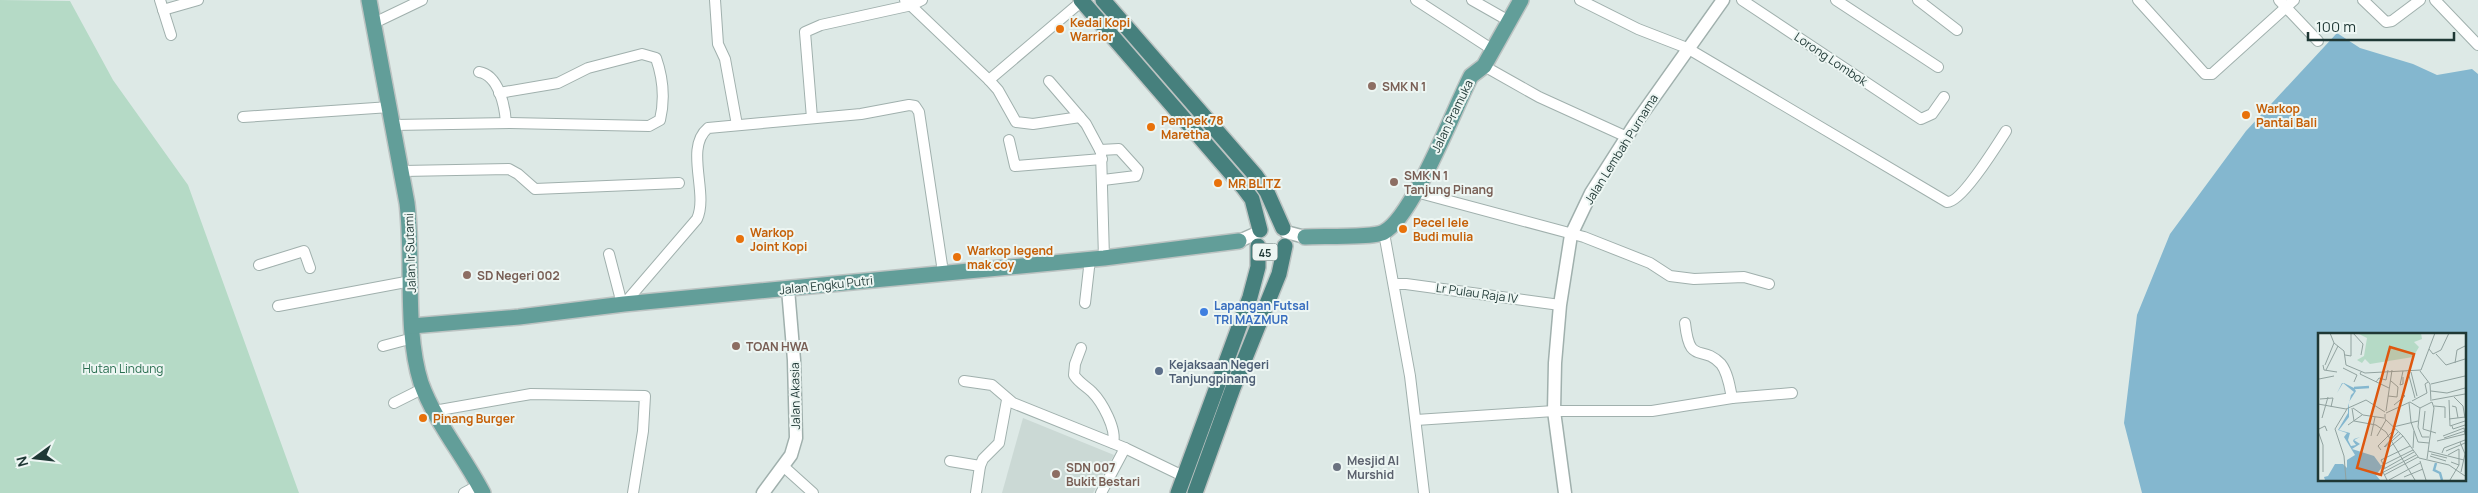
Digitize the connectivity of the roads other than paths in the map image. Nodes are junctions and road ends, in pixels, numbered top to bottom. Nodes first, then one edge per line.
1 (198, 0) edge
2 (370, 0) edge
3 (422, 0) edge
4 (715, 0) edge
5 (922, 0) edge
6 (1081, 0) edge
7 (1103, 0) edge
8 (1416, 0) edge
9 (1472, 0) edge
10 (1521, 0) edge
11 (1580, 0) edge
12 (1723, 0) edge
13 (1742, 0) edge
14 (1836, 0) edge
15 (1918, 0) edge
16 (2138, 0) edge
17 (2362, 0) edge
18 (2420, 0) edge
19 (2435, 0) edge
20 (909, 3) edge
21 (2287, 3) edge
22 (161, 5) edge
23 (1509, 21) junction
24 (374, 23) junction
25 (1957, 30) dead end
26 (171, 35) dead end
27 (2318, 41) dead end
28 (2478, 45) edge
29 (1687, 48) junction
30 (1493, 50) junction
31 (1484, 66) junction
32 (1938, 66) dead end
33 (479, 72) dead end
34 (989, 80) junction
35 (1049, 81) dead end
36 (499, 93) junction
37 (1944, 97) dead end
38 (390, 107) junction
39 (243, 117) dead end
40 (1080, 117) junction
41 (812, 118) junction
42 (506, 123) junction
43 (394, 125) junction
44 (737, 125) junction
45 (2006, 131) dead end
46 (1627, 137) junction
47 (1009, 140) dead end
48 (1101, 154) junction
49 (403, 171) junction
50 (1103, 180) junction
51 (679, 182) dead end
52 (1416, 192) junction
53 (1384, 232) junction
54 (1571, 236) junction
55 (1305, 237) joint
56 (1258, 238) junction
57 (1285, 238) junction
58 (1239, 241) joint
59 (609, 254) dead end
60 (1097, 259) junction
61 (259, 265) dead end
62 (310, 268) dead end
63 (943, 272) junction
64 (411, 281) junction
65 (1394, 284) junction
66 (1770, 284) dead end
67 (788, 289) junction
68 (1085, 303) dead end
69 (623, 304) junction
70 (1560, 305) junction
71 (278, 306) dead end
72 (1685, 322) dead end
73 (413, 332) junction
74 (382, 346) dead end
75 (1081, 348) dead end
76 (964, 382) dead end
77 (424, 388) junction
78 (1792, 393) dead end
79 (1732, 398) junction
80 (1007, 400) junction
81 (394, 403) dead end
82 (434, 410) junction
83 (1554, 411) junction
84 (1416, 420) junction
85 (1113, 443) junction
86 (1125, 448) junction
87 (950, 461) dead end
88 (783, 466) junction
89 (980, 466) junction
90 (1183, 476) junction
91 (481, 489) edge
92 (464, 493) edge
93 (633, 493) edge
94 (763, 493) edge
95 (813, 493) edge
96 (976, 493) edge
97 (1101, 493) edge
98 (1178, 493) edge
99 (1195, 493) edge
100 (1424, 493) edge
101 (1565, 493) edge

1 - 22 street
2 - 24 main road, Jalan Ir Sutami
3 - 24 street
4 - 44 street
5 - 20 street
6 - 34 street
6 - 56 highway, 45
7 - 57 highway, 45
8 - 30 street
9 - 23 street
10 - 23 main road, Jalan Pramuka
11 - 29 street
12 - 29 street, Jalan Lembah Purnama
13 - 37 street, Lorong Lombok
14 - 32 street
15 - 25 street
16 - 21 street
17 - 18 street
19 - 28 street
20 - 34 street
20 - 41 street
21 - 27 street
22 - 26 street
23 - 30 main road, Jalan Pramuka
24 - 38 main road, Jalan Ir Sutami
29 - 45 street
29 - 46 street, Jalan Lembah Purnama
30 - 31 main road, Jalan Pramuka
31 - 46 street
31 - 52 main road, Jalan Pramuka
33 - 36 street
34 - 40 street
35 - 40 street
36 - 42 street
36 - 42 street
38 - 39 street
38 - 43 main road, Jalan Ir Sutami
40 - 48 street
41 - 44 street
41 - 63 street
42 - 43 street
43 - 49 main road, Jalan Ir Sutami
44 - 69 street
46 - 54 street, Jalan Lembah Purnama
47 - 48 street
48 - 50 street
48 - 50 street
49 - 51 street
49 - 64 main road, Jalan Ir Sutami
50 - 60 street
52 - 53 main road, Jalan Pramuka
52 - 54 street
53 - 55 main road
53 - 65 street
54 - 66 street
54 - 70 street, Jalan Lembah Purnama
55 - 57 street
56 - 57 highway, 45
56 - 57 highway, 45
56 - 58 street
56 - 90 highway, 45
57 - 99 highway, 45
58 - 60 main road, Jalan Engku Putri
59 - 69 street
60 - 63 main road, Jalan Engku Putri
60 - 68 street
61 - 62 street
63 - 67 main road, Jalan Engku Putri
64 - 71 street
64 - 73 main road, Jalan Ir Sutami
65 - 70 street, Lr Pulau Raja IV
65 - 84 street
67 - 69 main road, Jalan Engku Putri
67 - 88 street, Jalan Akasia
69 - 73 main road, Jalan Engku Putri
70 - 83 street, Jalan Lembah Purnama
72 - 79 street
73 - 74 street
73 - 77 main road, Jalan Ir Sutami
75 - 85 street
76 - 80 street
77 - 81 street
77 - 82 main road, Jalan Ir Sutami
78 - 79 street
79 - 83 street
80 - 85 street
80 - 89 street
82 - 91 main road, Jalan Ir Sutami
82 - 93 street
83 - 84 street
83 - 101 street, Jalan Lembah Purnama
84 - 100 street
85 - 86 street
86 - 90 street
86 - 97 street
87 - 89 street
88 - 94 street, Jalan Akasia
88 - 95 street
89 - 96 street
90 - 98 highway, 45
91 - 92 street

